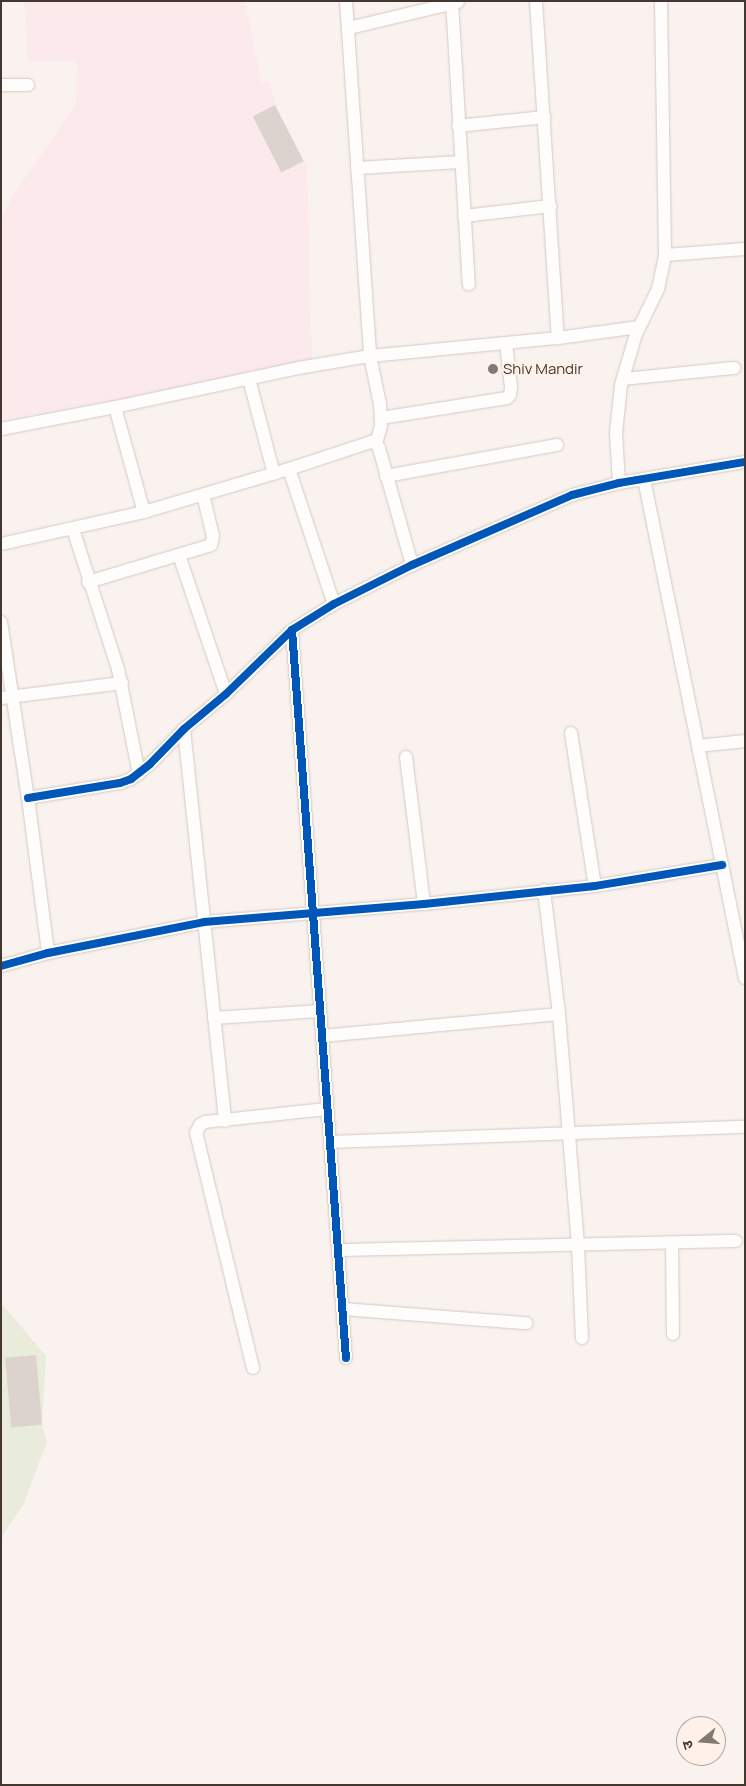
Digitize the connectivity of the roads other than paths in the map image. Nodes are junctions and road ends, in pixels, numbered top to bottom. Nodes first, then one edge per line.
1 (346, 1) edge
2 (536, 1) edge
3 (661, 1) edge
4 (455, 2) edge
5 (349, 28) junction
6 (1, 85) edge
7 (28, 85) dead end
8 (545, 117) junction
9 (458, 126) junction
10 (461, 162) junction
11 (357, 168) junction
12 (550, 206) junction
13 (464, 216) junction
14 (745, 249) edge
15 (665, 255) junction
16 (469, 284) dead end
17 (639, 327) junction
18 (558, 338) junction
19 (506, 343) junction
20 (370, 356) junction
21 (734, 368) dead end
22 (249, 379) junction
23 (623, 379) junction
24 (115, 407) junction
25 (381, 418) junction
26 (1, 429) edge
27 (376, 443) junction
28 (557, 445) dead end
29 (745, 462) edge
30 (289, 469) junction
31 (274, 474) junction
32 (386, 476) junction
33 (644, 479) junction
34 (619, 483) junction
35 (203, 494) junction
36 (144, 512) junction
37 (72, 530) junction
38 (1, 544) edge
39 (179, 555) junction
40 (412, 565) junction
41 (88, 582) junction
42 (334, 604) junction
43 (1, 622) edge
44 (292, 630) junction
45 (122, 683) junction
46 (226, 694) junction
47 (7, 698) edge
48 (184, 729) junction
49 (571, 733) dead end
50 (745, 741) edge
51 (698, 746) junction
52 (406, 757) dead end
53 (139, 774) junction
54 (28, 798) junction
55 (722, 865) junction
56 (594, 886) junction
57 (544, 890) junction
58 (424, 904) junction
59 (313, 914) junction
60 (204, 922) junction
61 (48, 952) junction
62 (1, 966) edge
63 (745, 977) edge
64 (320, 1011) junction
65 (559, 1014) junction
66 (214, 1018) junction
67 (322, 1036) junction
68 (328, 1109) junction
69 (225, 1120) junction
70 (745, 1127) edge
71 (569, 1133) junction
72 (330, 1142) junction
73 (736, 1241) dead end
74 (672, 1243) junction
75 (578, 1246) junction
76 (338, 1250) junction
77 (342, 1309) junction
78 (526, 1323) dead end
79 (672, 1334) dead end
80 (582, 1338) dead end
81 (346, 1358) dead end
82 (253, 1368) dead end

1 - 5 street
2 - 8 street
3 - 15 street
4 - 5 street
4 - 9 street
5 - 11 street
6 - 7 street
8 - 9 street
8 - 12 street
9 - 10 street
10 - 11 street
10 - 13 street
11 - 20 street
12 - 13 street
12 - 18 street
13 - 16 street
14 - 15 street
15 - 17 street
17 - 18 street
17 - 23 street
18 - 19 street
19 - 20 street
19 - 25 street
20 - 22 street
20 - 25 street
21 - 23 street
22 - 24 street
22 - 31 street
23 - 34 street
24 - 26 street
24 - 36 street
25 - 27 street
27 - 30 street
27 - 32 street
28 - 32 street
29 - 33 street
30 - 31 street
30 - 42 street
31 - 35 street
32 - 40 street
33 - 34 street
33 - 51 street
34 - 40 street
35 - 36 street
35 - 39 street
36 - 37 street
37 - 38 street
37 - 41 street
39 - 41 street
39 - 46 street
40 - 42 street
41 - 45 street
42 - 44 street
43 - 47 street
44 - 46 street
44 - 59 street
45 - 47 street
45 - 53 street
46 - 48 street
47 - 54 street
48 - 53 street
48 - 60 street
49 - 56 street
50 - 51 street
51 - 55 street
52 - 58 street
53 - 54 street
54 - 61 street
55 - 56 street
55 - 63 street
56 - 57 street
57 - 58 street
57 - 65 street
58 - 59 street
59 - 60 street
59 - 64 street
60 - 61 street
60 - 66 street
61 - 62 street
64 - 66 street
64 - 67 street
65 - 67 street
65 - 71 street
66 - 69 street
67 - 68 street
68 - 69 street
68 - 72 street
69 - 82 street
70 - 71 street
71 - 72 street
71 - 75 street
72 - 76 street
73 - 74 street
74 - 75 street
74 - 79 street
75 - 76 street
75 - 80 street
76 - 77 street
77 - 78 street
77 - 81 street

